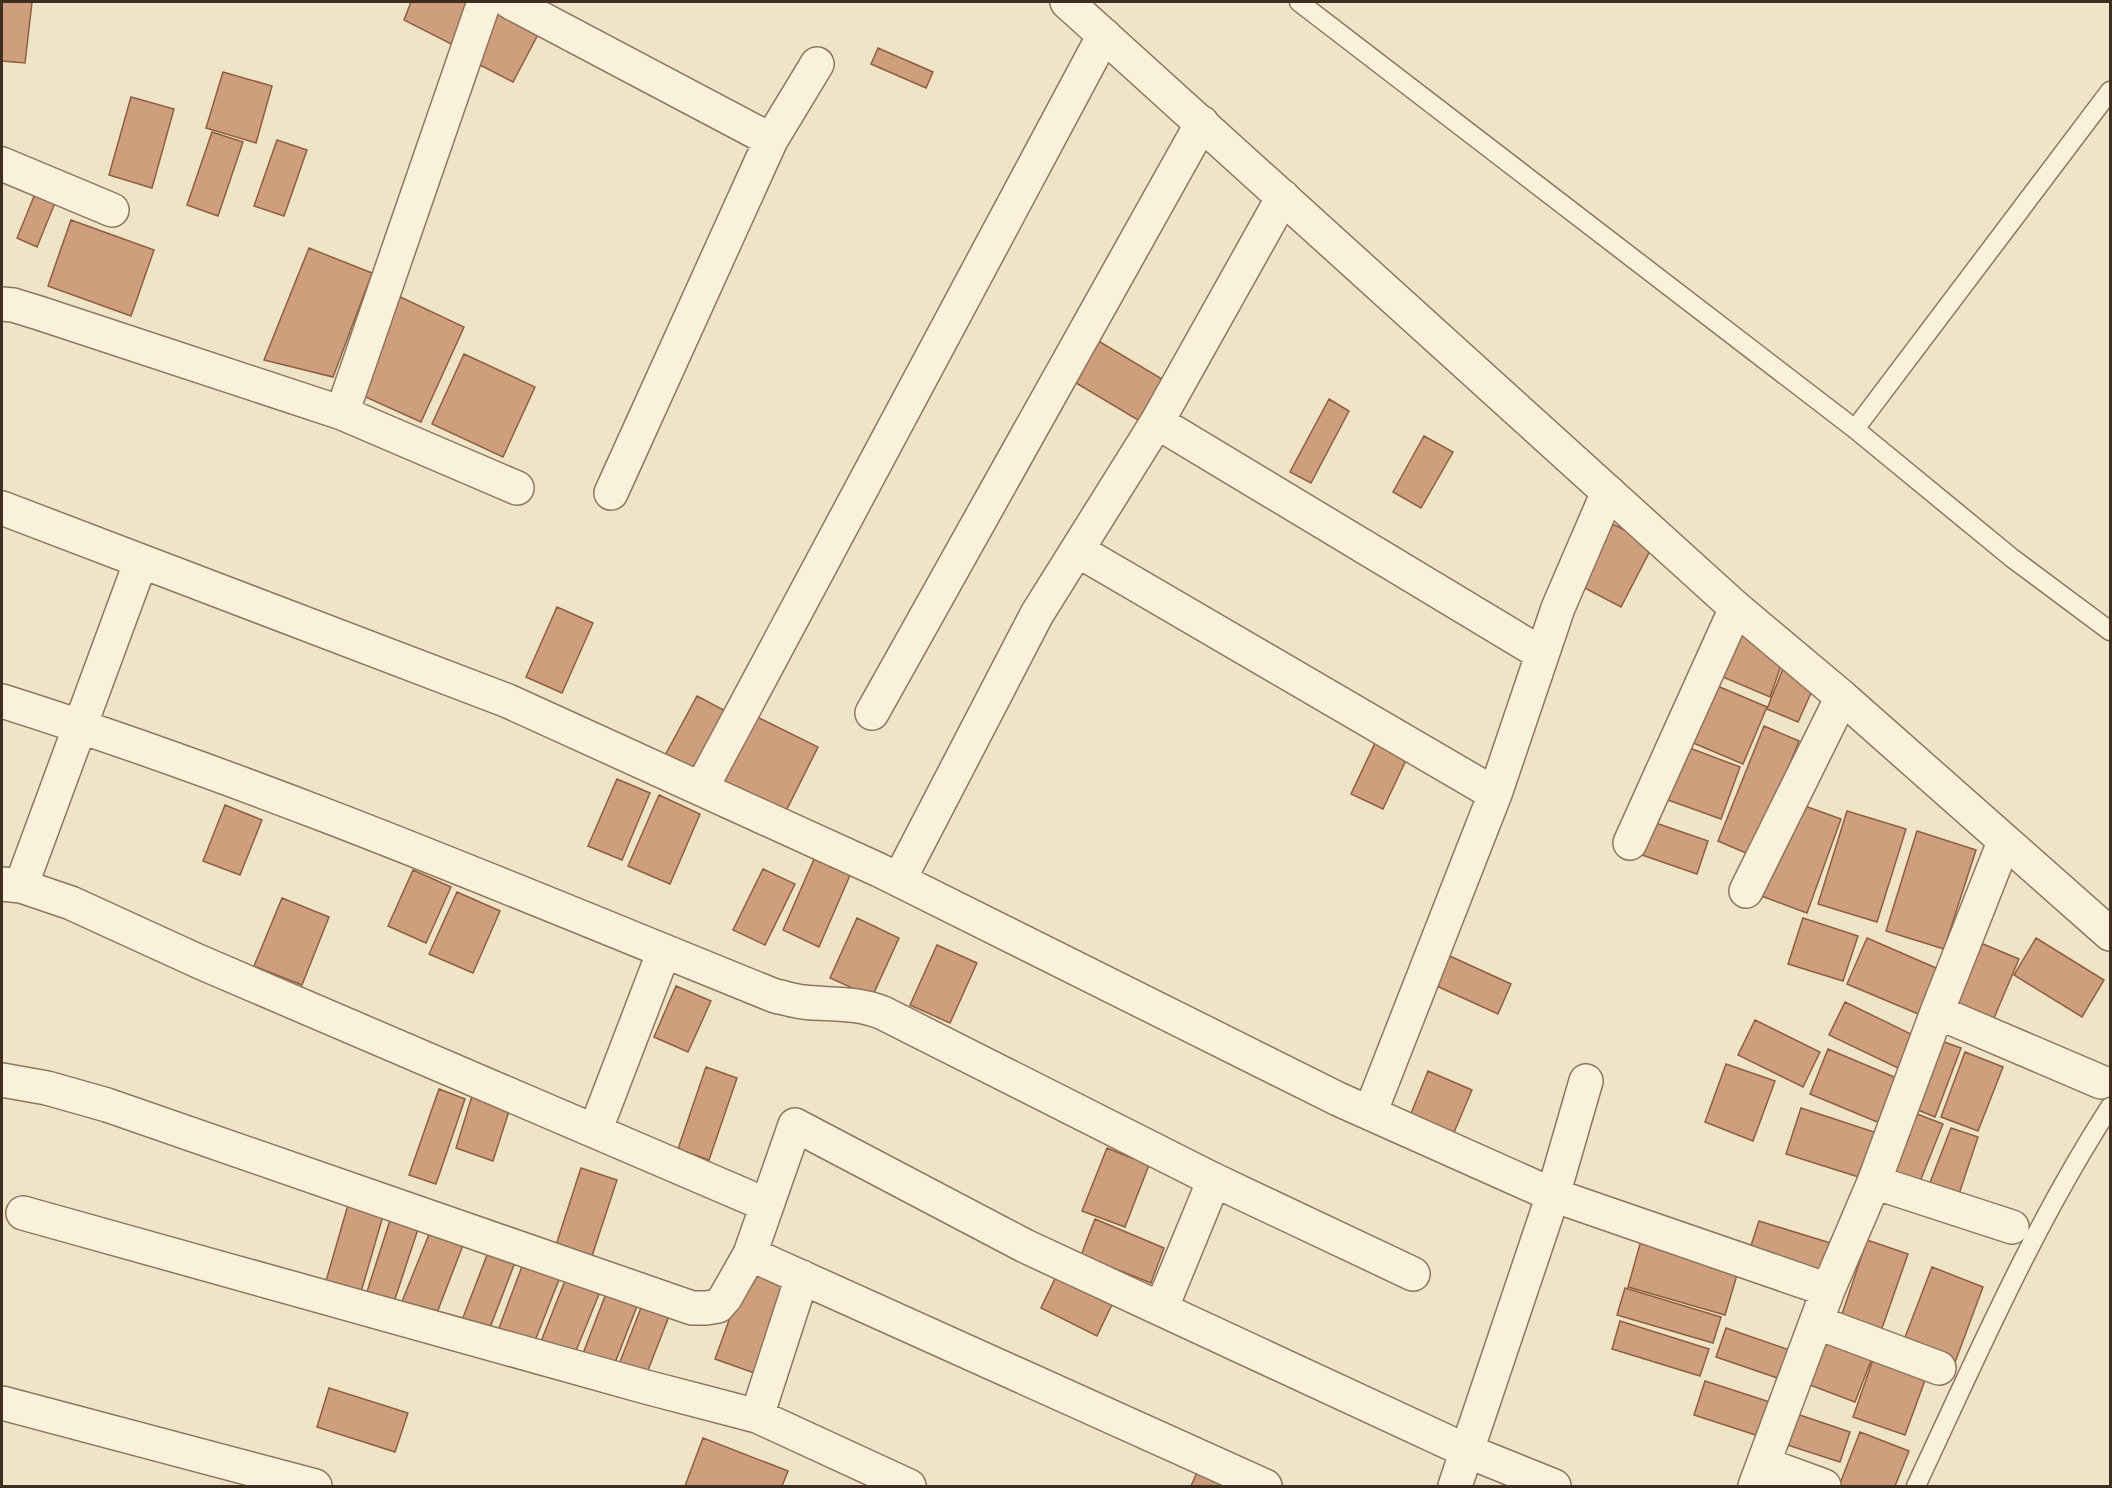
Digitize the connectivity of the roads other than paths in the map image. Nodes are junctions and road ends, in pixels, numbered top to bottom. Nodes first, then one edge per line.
1 (484, 2) edge
2 (510, 2) edge
3 (1067, 2) edge
4 (1309, 5) edge
5 (1104, 36) junction
6 (817, 64) dead end
7 (2110, 91) edge
8 (1202, 123) junction
9 (771, 140) junction
10 (2, 164) edge
11 (1283, 196) junction
12 (112, 210) dead end
13 (2, 304) edge
14 (342, 413) junction
15 (1157, 422) junction
16 (1856, 429) junction
17 (517, 488) dead end
18 (1608, 492) junction
19 (611, 493) dead end
20 (2, 508) edge
21 (1077, 550) junction
22 (141, 561) junction
23 (1736, 608) junction
24 (2110, 631) edge
25 (1542, 654) junction
26 (1842, 697) junction
27 (2, 701) edge
28 (872, 713) dead end
29 (80, 726) junction
30 (701, 789) junction
31 (1495, 794) junction
32 (2004, 842) junction
33 (1630, 843) dead end
34 (899, 880) junction
35 (11, 885) edge
36 (1746, 891) dead end
37 (2110, 934) edge
38 (664, 951) junction
39 (1937, 1012) junction
40 (2, 1080) edge
41 (1586, 1081) dead end
42 (2106, 1094) edge
43 (1370, 1113) junction
44 (595, 1131) junction
45 (1214, 1180) junction
46 (1874, 1182) junction
47 (1553, 1195) junction
48 (767, 1205) junction
49 (23, 1213) dead end
50 (2012, 1227) dead end
51 (750, 1254) junction
52 (1413, 1274) dead end
53 (802, 1277) junction
54 (1828, 1290) junction
55 (1161, 1309) junction
56 (1816, 1322) junction
57 (1939, 1368) dead end
58 (2, 1403) edge
59 (757, 1416) junction
60 (1467, 1451) junction
61 (1760, 1475) edge
62 (315, 1486) edge
63 (909, 1486) edge
64 (1265, 1486) edge
65 (1455, 1486) edge
66 (1554, 1486) edge
67 (1824, 1486) edge
68 (1916, 1486) edge

1 - 14 street
2 - 9 street
3 - 5 street
4 - 16 lane
5 - 8 street
5 - 30 street
6 - 9 street
7 - 16 lane
8 - 11 street
8 - 28 street
9 - 19 street
10 - 12 street
11 - 15 street
11 - 18 street
13 - 14 street
14 - 17 street
15 - 21 street
15 - 25 street
16 - 24 lane
18 - 23 street
18 - 25 street
20 - 22 street
21 - 31 street
21 - 34 street
22 - 29 street
22 - 30 street
23 - 26 street
23 - 33 street
25 - 31 street
26 - 32 street
26 - 36 street
27 - 29 street
29 - 35 street
29 - 38 street
30 - 34 street
31 - 43 street
32 - 37 street
32 - 39 street
34 - 43 street
35 - 44 street
38 - 44 street
38 - 45 street
39 - 42 street
39 - 46 street
40 - 51 street
41 - 47 street
42 - 68 lane
43 - 47 street
44 - 48 street
45 - 52 street
45 - 55 street
46 - 50 street
46 - 54 street
47 - 54 street
47 - 60 street
48 - 51 street
48 - 55 street
49 - 59 street
51 - 53 street
53 - 59 street
53 - 64 street
54 - 56 street
55 - 60 street
56 - 57 street
56 - 61 street
58 - 62 street
59 - 63 street
60 - 65 street
60 - 66 street
61 - 67 street

